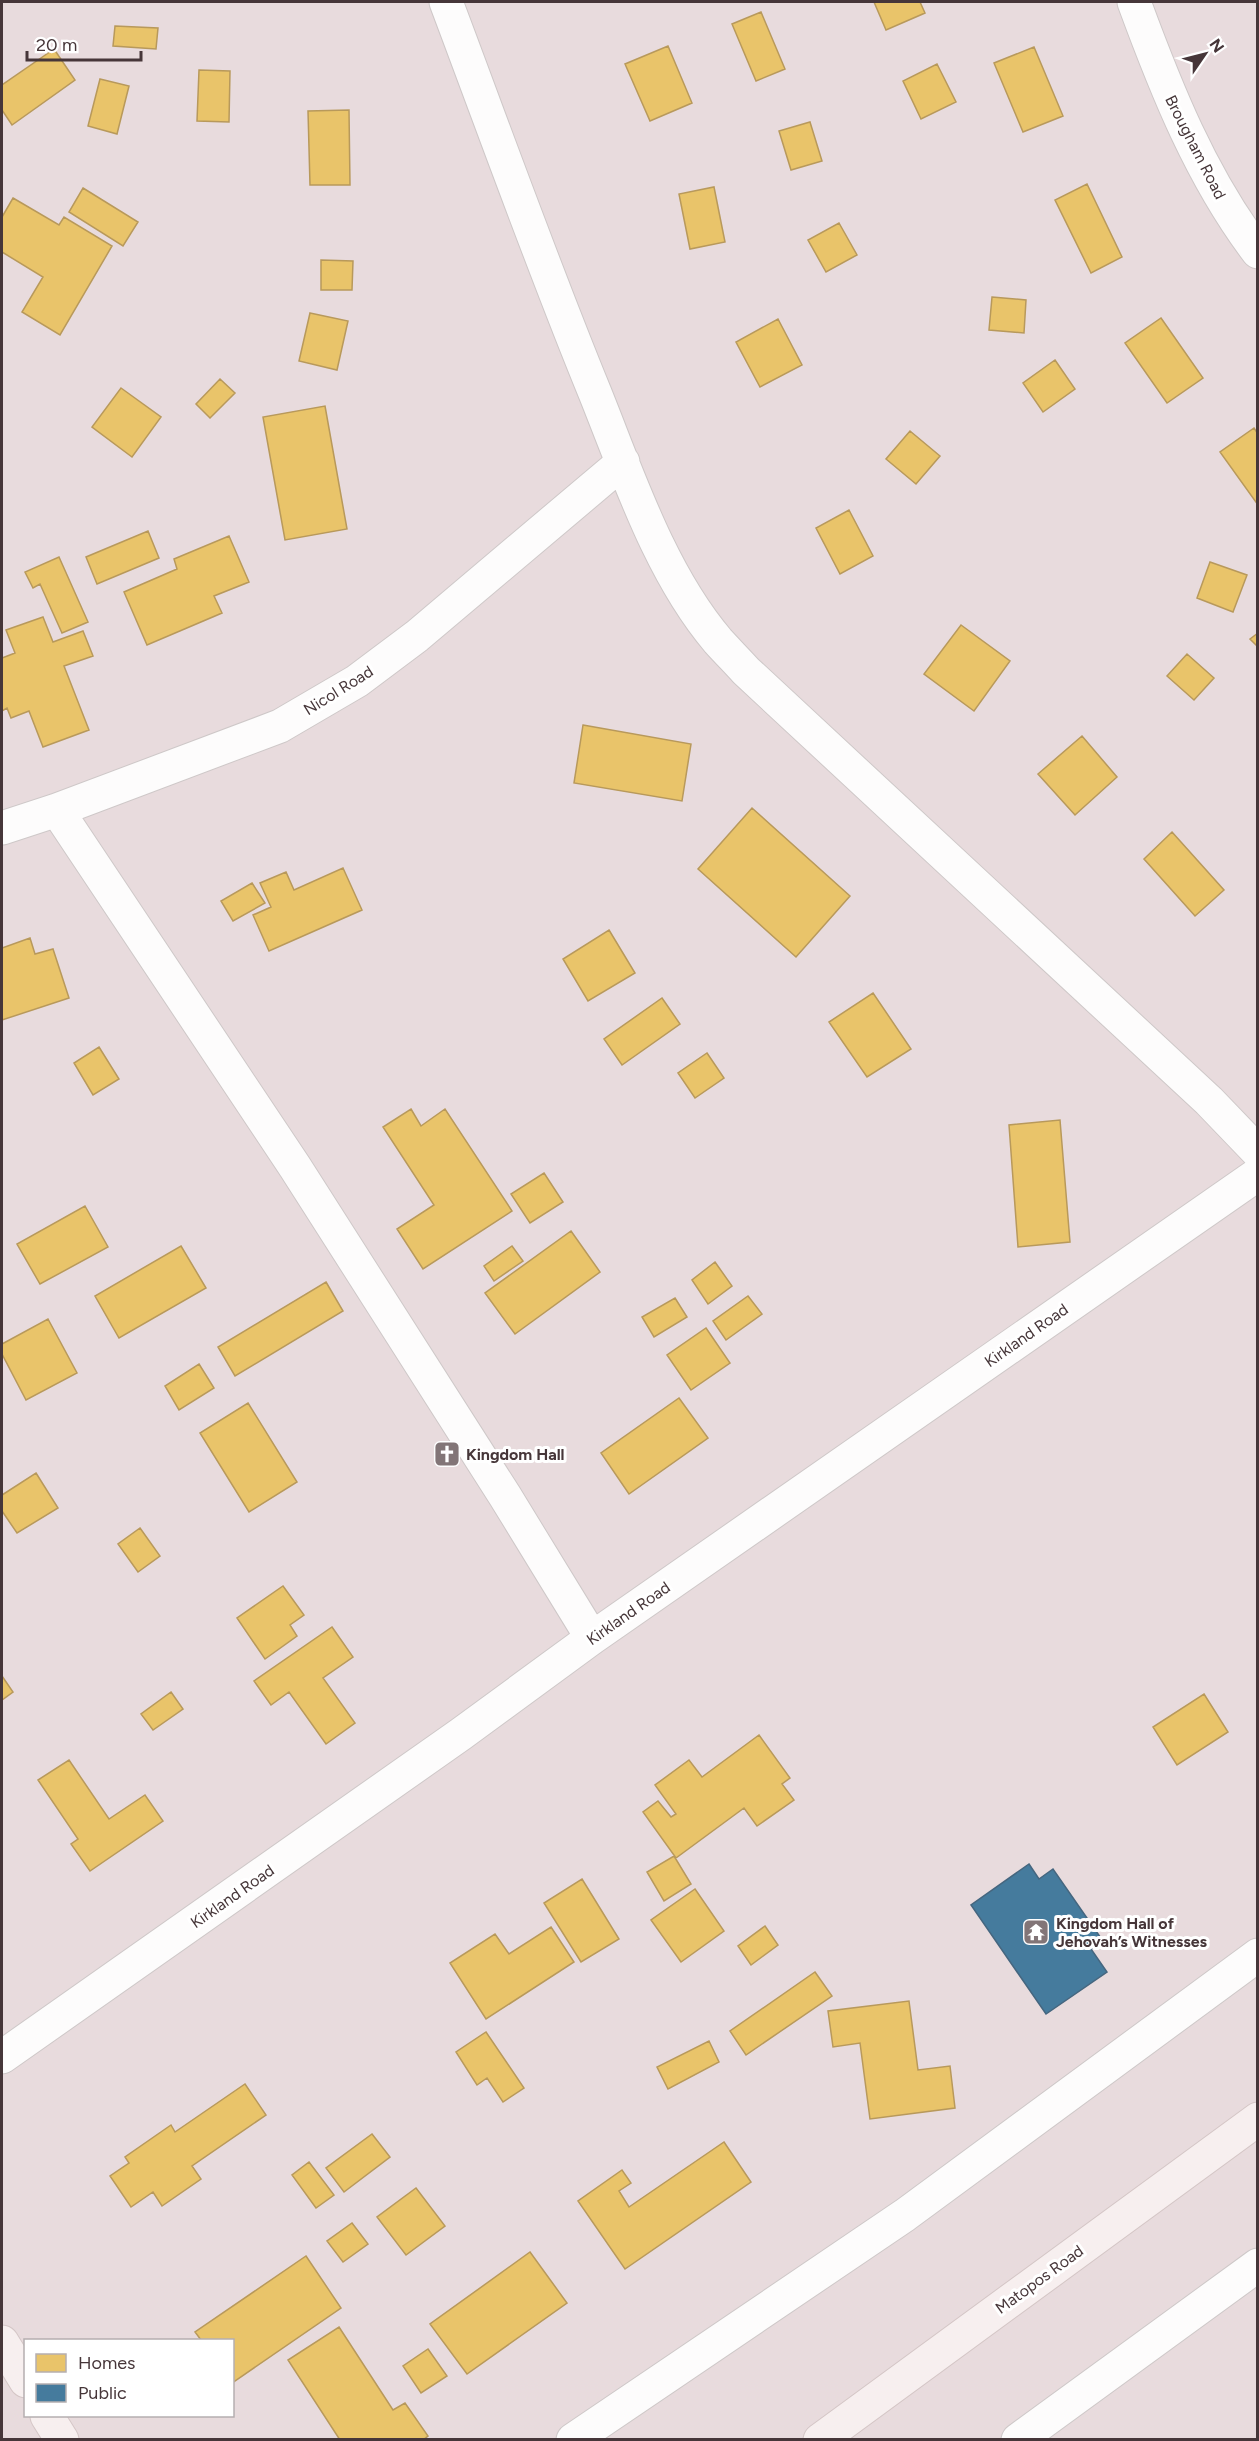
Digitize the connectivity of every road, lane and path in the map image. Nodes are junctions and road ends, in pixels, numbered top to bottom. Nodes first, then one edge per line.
1 (446, 2) edge
2 (1134, 2) edge
3 (1257, 252) edge
4 (623, 462) junction
5 (57, 810) junction
6 (2, 828) edge
7 (1257, 1152) edge
8 (1257, 1174) edge
9 (592, 1638) junction
10 (1257, 1955) edge
11 (2, 2057) edge
12 (1257, 2119) edge
13 (1257, 2265) edge
14 (2, 2342) edge
15 (24, 2378) edge
16 (48, 2417) edge
17 (62, 2439) edge
18 (573, 2439) edge
19 (820, 2439) edge
20 (1018, 2439) edge

1 - 4 street
2 - 3 street, Brougham Road
4 - 5 street, Nicol Road
4 - 7 street
5 - 6 street, Nicol Road
5 - 9 street
8 - 9 street, Kirkland Road
9 - 11 street, Kirkland Road
10 - 18 street
12 - 19 main road, Matopos Road
13 - 20 street
14 - 15 main road
16 - 17 main road

